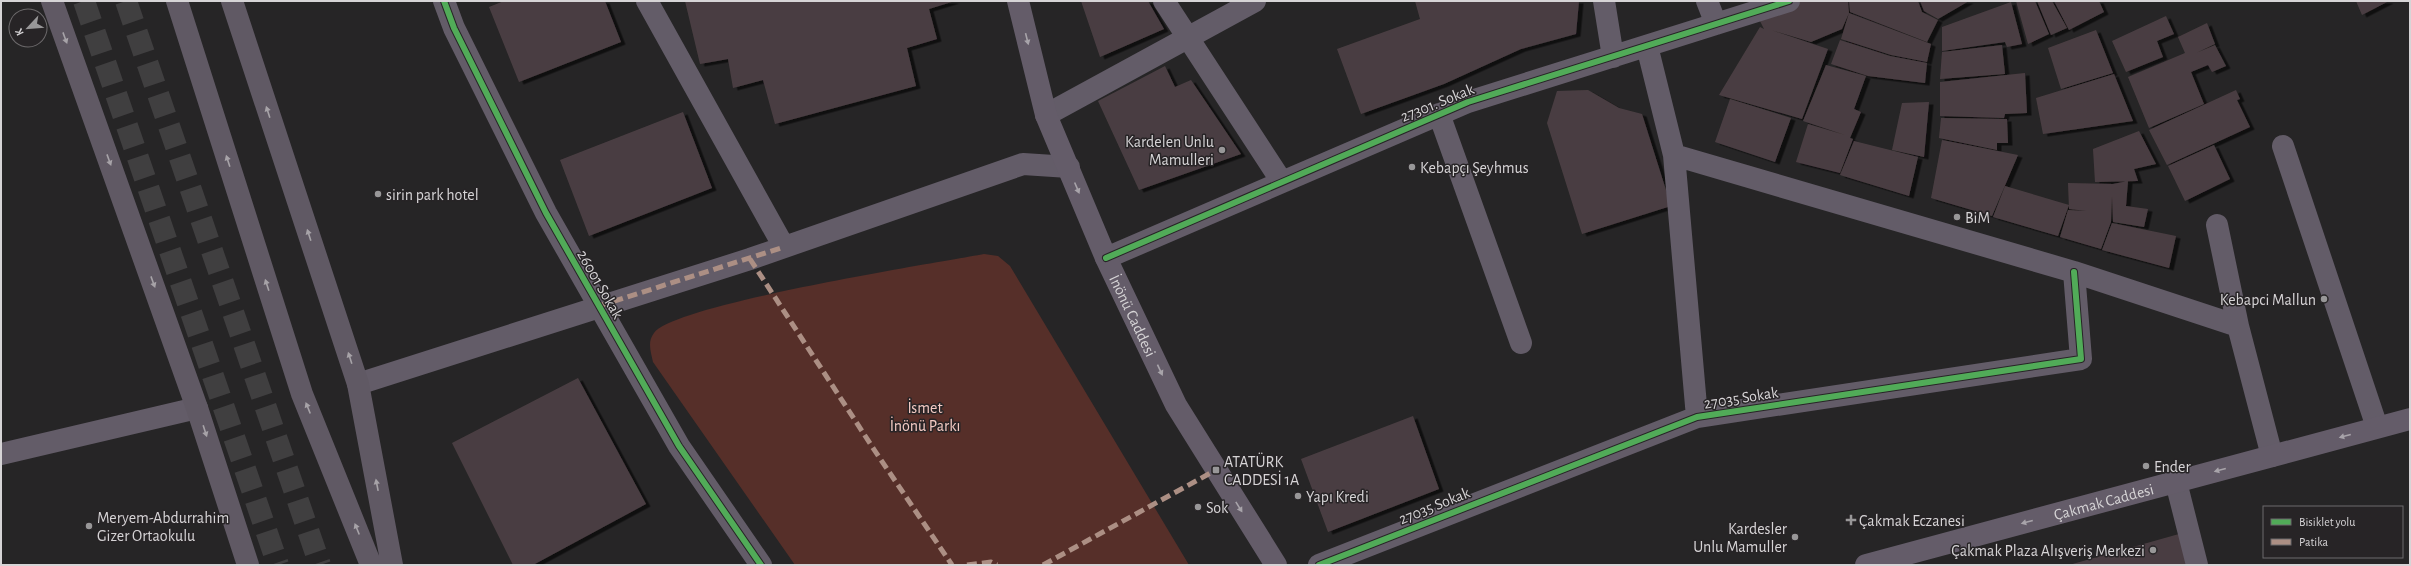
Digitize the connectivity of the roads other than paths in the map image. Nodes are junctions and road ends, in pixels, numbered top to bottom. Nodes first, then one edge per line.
1 (52, 1) edge
2 (176, 1) edge
3 (232, 1) edge
4 (444, 1) edge
5 (647, 1) edge
6 (1018, 1) edge
7 (1164, 1) edge
8 (1255, 1) edge
9 (1604, 1) edge
10 (1707, 1) edge
11 (1789, 1) edge
12 (1716, 24) junction
13 (1187, 38) junction
14 (1647, 46) junction
15 (1612, 57) junction
16 (1440, 114) junction
17 (1046, 115) junction
18 (2283, 146) dead end
19 (1674, 155) junction
20 (1069, 167) junction
21 (1282, 182) junction
22 (2217, 225) dead end
23 (784, 247) junction
24 (1106, 258) junction
25 (2074, 272) junction
26 (599, 306) junction
27 (2238, 326) junction
28 (1521, 343) dead end
29 (358, 384) junction
30 (198, 408) junction
31 (1697, 417) junction
32 (2410, 418) edge
33 (2377, 427) junction
34 (1, 454) edge
35 (2272, 456) junction
36 (2176, 482) junction
37 (1877, 564) edge
38 (248, 565) edge
39 (371, 565) edge
40 (392, 565) edge
41 (761, 565) edge
42 (1276, 565) edge
43 (1319, 565) edge
44 (2197, 565) edge

1 -> 30 highway
39 -> 2 highway
29 -> 3 highway
4 - 26 street, 26001 Sokak
5 - 23 street
6 -> 17 main road, İnönü Caddesi
7 - 13 street
8 - 13 street
9 - 15 street
10 - 12 street
11 - 12 street, 27301. Sokak
12 - 14 street, 27301. Sokak
13 - 17 street
13 - 21 street
14 - 15 street, 27301. Sokak
14 - 19 street
15 - 16 street, 27301. Sokak
16 - 21 street, 27301. Sokak
16 - 28 street
17 - 20 main road, İnönü Caddesi
18 - 33 street
19 - 25 street
19 - 31 street
20 - 23 street
20 -> 24 main road, İnönü Caddesi
21 - 24 street, 27301. Sokak
22 - 27 street
23 - 26 street
24 -> 42 main road, İnönü Caddesi
25 - 27 street
25 - 31 street, 27035 Sokak
26 - 29 street
26 - 41 street, 26001 Sokak
27 - 35 street
40 -> 29 highway
30 - 34 street
30 -> 38 highway
31 - 43 street, 27035 Sokak
32 - 33 main road, Çakmak Caddesi
33 -> 35 main road, Çakmak Caddesi
35 -> 36 main road, Çakmak Caddesi
36 -> 37 main road, Çakmak Caddesi
36 - 44 street

